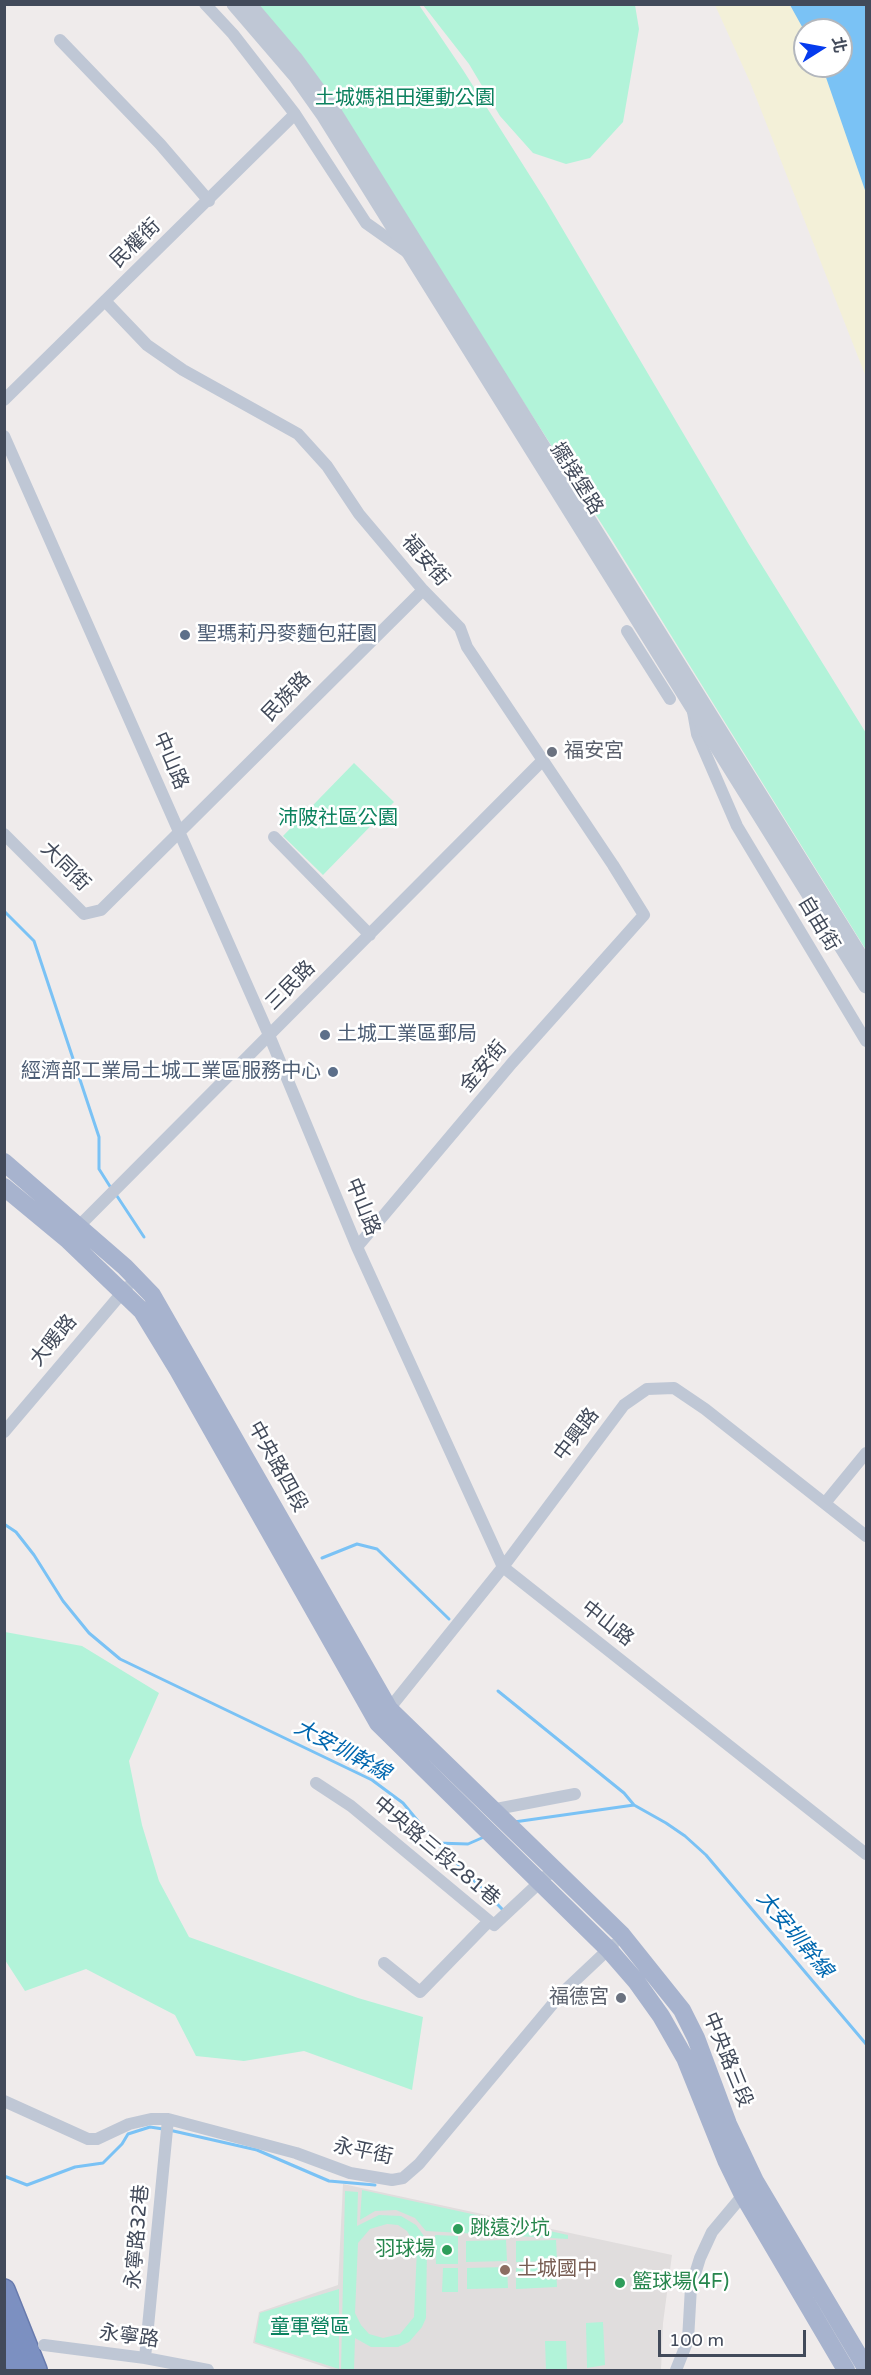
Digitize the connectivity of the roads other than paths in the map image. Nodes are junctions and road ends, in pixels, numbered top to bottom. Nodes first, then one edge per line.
1 (205, 4) edge
2 (234, 4) edge
3 (249, 4) edge
4 (60, 40) dead end
5 (295, 114) junction
6 (209, 201) junction
7 (414, 250) junction
8 (105, 301) junction
9 (4, 400) edge
10 (4, 436) edge
11 (423, 590) junction
12 (627, 631) dead end
13 (670, 699) dead end
14 (693, 708) junction
15 (542, 761) junction
16 (179, 832) junction
17 (4, 834) edge
18 (274, 837) dead end
19 (644, 915) joint
20 (370, 935) junction
21 (867, 965) edge
22 (867, 986) edge
23 (269, 1035) junction
24 (867, 1041) edge
25 (4, 1162) edge
26 (4, 1187) edge
27 (73, 1233) junction
28 (357, 1247) junction
29 (137, 1278) junction
30 (123, 1291) junction
31 (4, 1432) edge
32 (867, 1453) edge
33 (825, 1503) junction
34 (867, 1536) edge
35 (503, 1567) junction
36 (383, 1716) junction
37 (316, 1783) dead end
38 (575, 1794) dead end
39 (492, 1823) junction
40 (867, 1854) edge
41 (554, 1869) junction
42 (541, 1883) junction
43 (489, 1921) junction
44 (622, 1935) junction
45 (609, 1950) junction
46 (384, 1963) dead end
47 (4, 2101) edge
48 (168, 2119) junction
49 (743, 2195) junction
50 (4, 2290) edge
51 (4, 2327) edge
52 (44, 2345) dead end
53 (145, 2358) junction
54 (867, 2368) edge
55 (18, 2370) edge
56 (36, 2370) edge
57 (208, 2370) edge
58 (676, 2370) edge
59 (846, 2370) edge

1 - 5 street
2 - 7 street, 擺接堡路
3 - 7 street, 擺接堡路
4 - 6 street
5 - 6 street, 民權街
5 - 7 street
6 - 8 street, 民權街
7 - 14 street, 擺接堡路
7 - 21 street, 擺接堡路
8 - 9 street, 民權街
8 - 11 street, 福安街
10 - 16 street, 中山路
11 - 15 street, 福安街
11 - 16 street, 民族路
12 - 13 street
14 - 22 street, 擺接堡路
14 - 24 street, 自由街
15 - 19 street, 福安街
15 - 20 street, 三民路
16 - 17 street, 大同街
16 - 23 street, 中山路
18 - 20 street
19 - 28 street, 金安街
20 - 23 street, 三民路
23 - 27 street, 三民路
23 - 28 street, 中山路
25 - 27 main road, 中央路四段
26 - 27 main road, 中央路四段
27 - 29 main road, 中央路四段
27 - 30 main road, 中央路四段
28 - 35 street, 中山路
29 - 30 street, 大暖路
29 - 36 main road, 中央路四段
30 - 31 street, 大暖路
30 - 36 main road, 中央路四段
32 - 33 street
33 - 34 street, 中興路
33 - 35 street, 中興路
35 - 36 street, 中興路
35 - 40 street, 中山路
36 - 39 main road, 中央路四段
37 - 43 street, 中央路三段281巷
38 - 39 street
39 - 41 main road, 中央路三段
39 - 42 main road, 中央路三段
41 - 42 street, 中央路三段281巷
41 - 44 main road, 中央路三段
42 - 43 street, 中央路三段281巷
42 - 45 main road, 中央路三段
43 - 46 street
44 - 45 street, 永平街
44 - 54 main road, 中央路三段
45 - 48 street, 永平街
45 - 49 main road, 中央路三段
47 - 48 street, 永平街
48 - 53 street, 永寧路32巷
49 - 58 street
49 - 59 main road, 中央路三段
50 - 56 highway
51 - 55 highway
52 - 53 street, 永寧路
53 - 57 street, 永寧路

